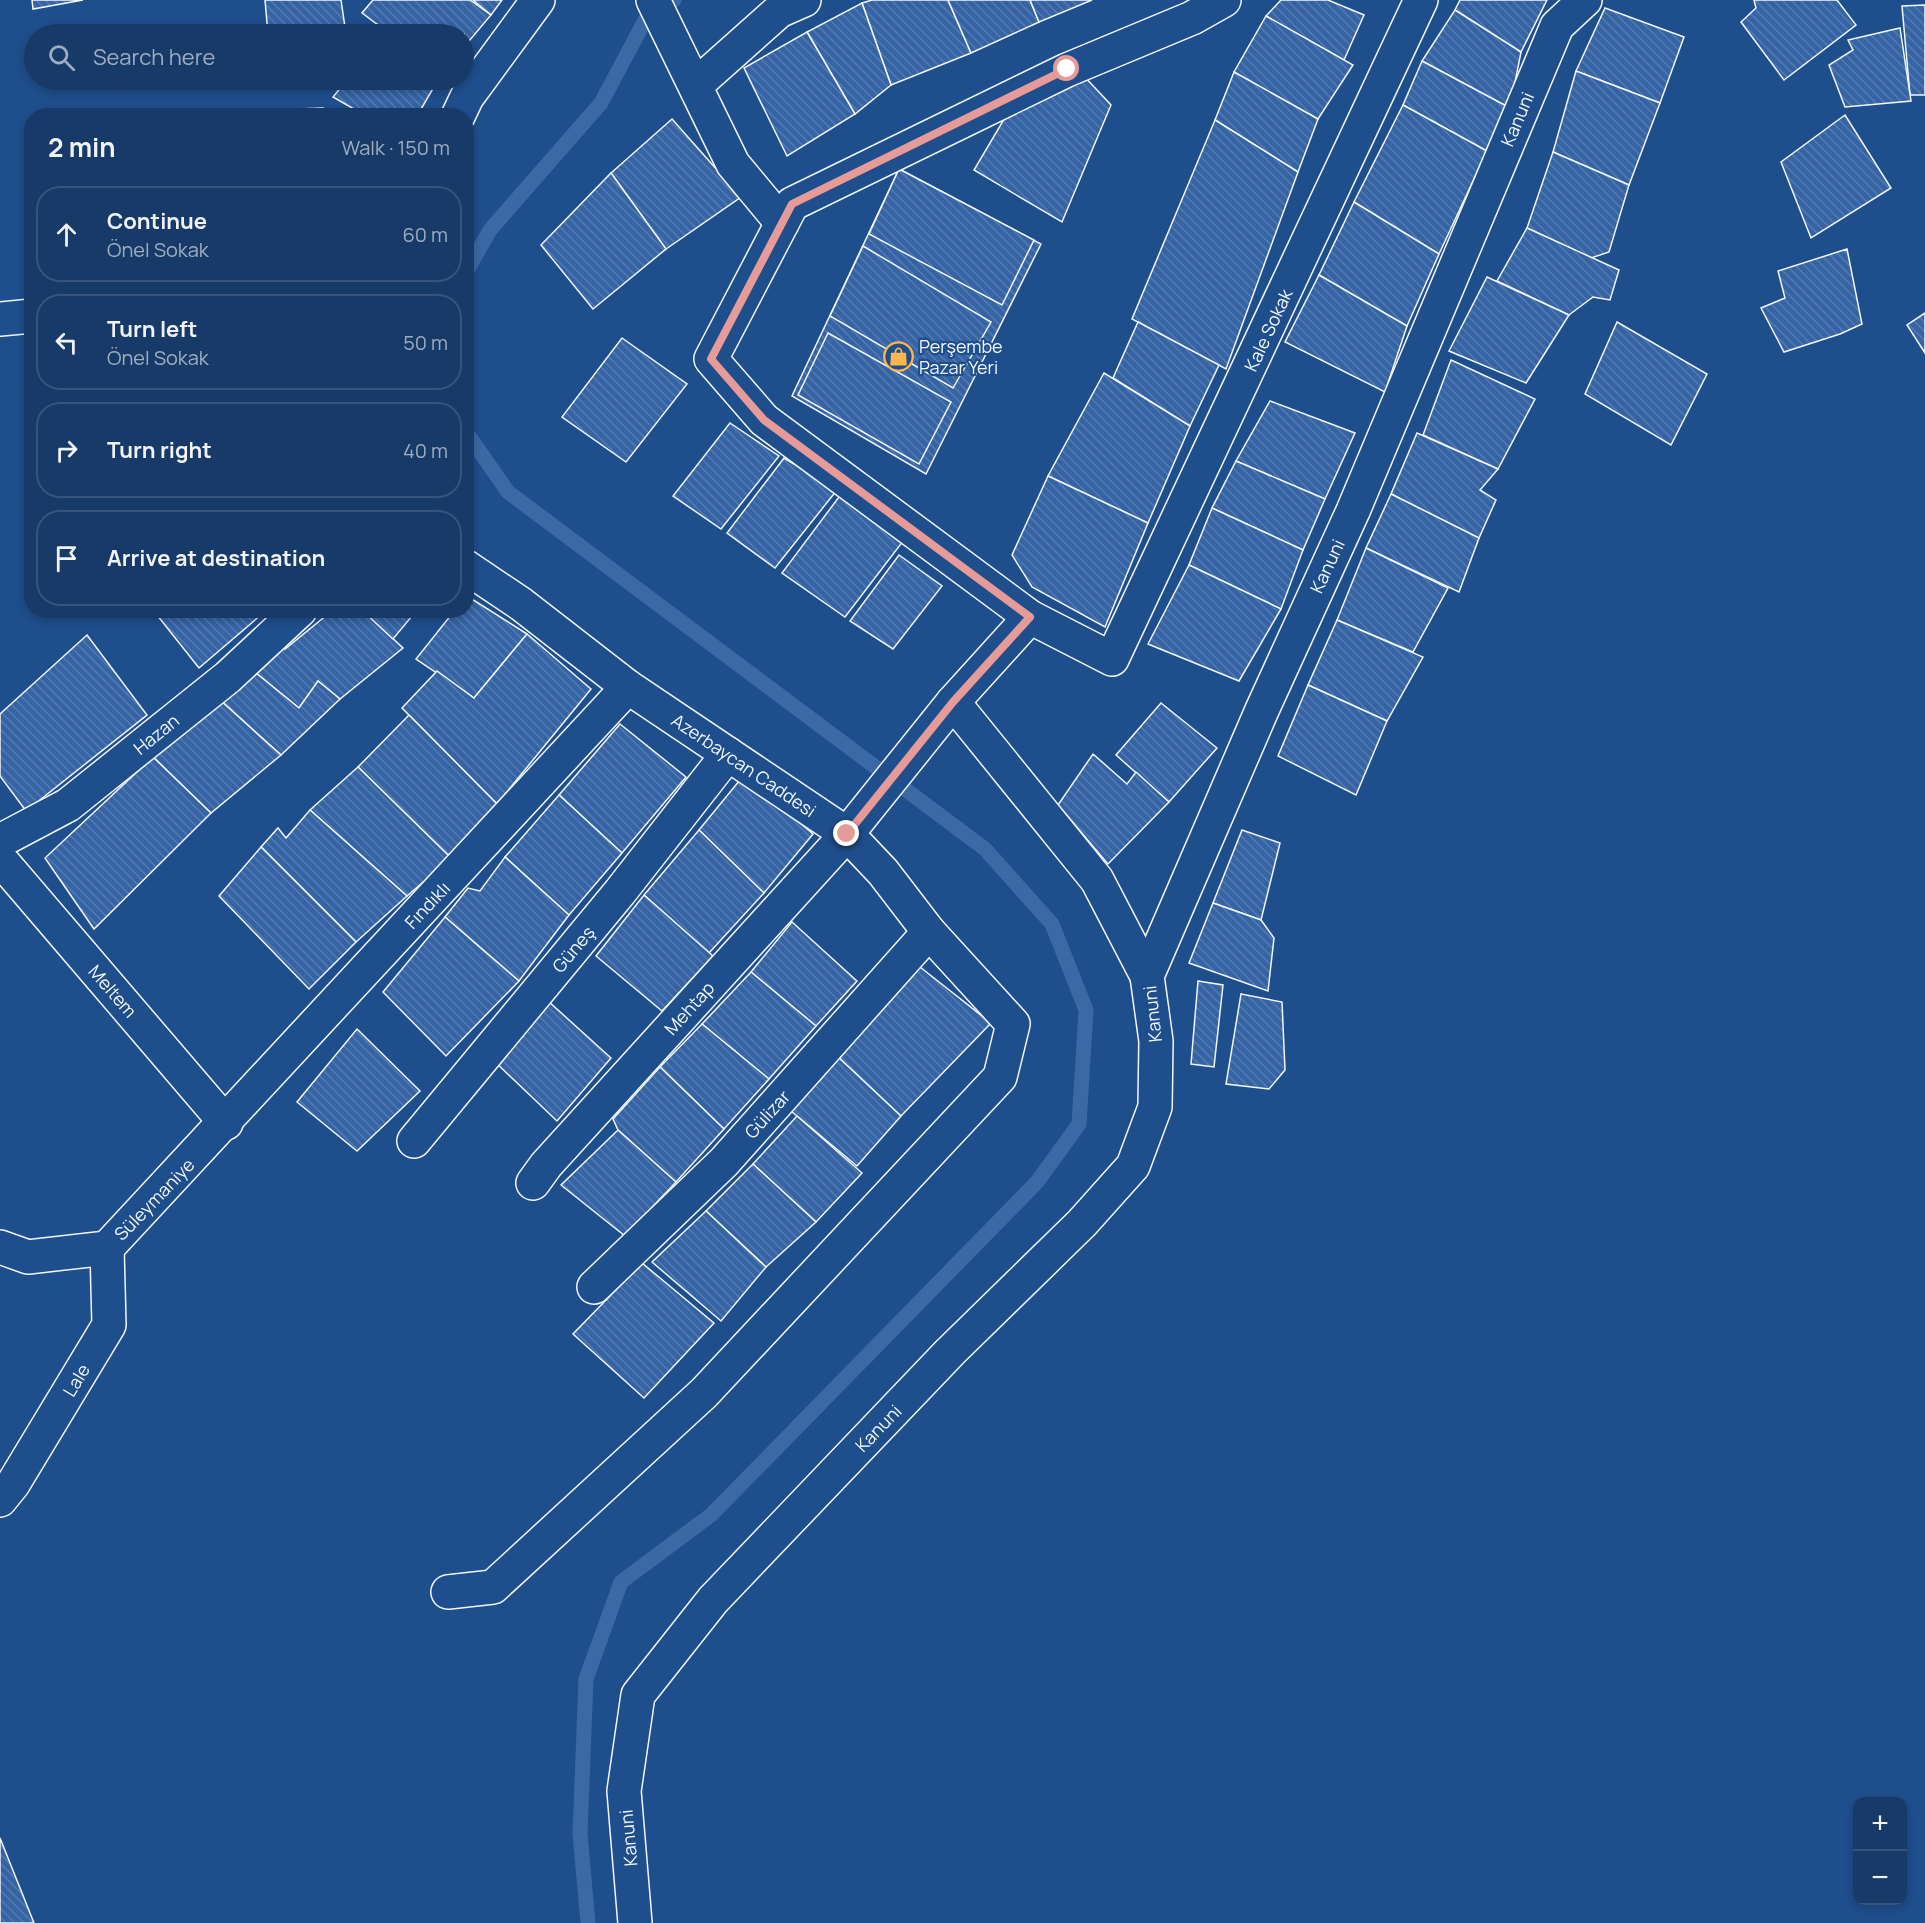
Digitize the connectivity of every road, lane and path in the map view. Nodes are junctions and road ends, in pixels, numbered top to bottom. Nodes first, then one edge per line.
1 (538, 0) edge
2 (653, 0) edge
3 (804, 0) edge
4 (1224, 0) edge
5 (1421, 0) edge
6 (1585, 0) edge
7 (696, 85) junction
8 (474, 87) edge
9 (472, 90) edge
10 (462, 108) edge
11 (782, 223) junction
12 (24, 317) edge
13 (0, 319) edge
14 (474, 572) edge
15 (1030, 617) junction
16 (291, 618) edge
17 (628, 687) junction
18 (953, 702) junction
19 (728, 754) junction
20 (853, 826) junction
21 (0, 841) edge
22 (0, 859) edge
23 (929, 932) junction
24 (1148, 976) junction
25 (226, 1123) junction
26 (414, 1141) dead end
27 (533, 1183) dead end
28 (0, 1247) edge
29 (107, 1248) junction
30 (594, 1287) dead end
31 (0, 1500) edge
32 (448, 1592) dead end
33 (635, 1923) edge

1 - 8 street
2 - 7 street
3 - 7 street
4 - 11 street
5 - 15 street, Kale Sokak
6 - 24 street, Kanuni
7 - 11 street
9 - 10 street
11 - 15 street
12 - 13 street
14 - 17 street, Azerbaycan Caddesi
15 - 18 street, Mehtap
16 - 21 street, Hazan
17 - 19 street, Azerbaycan Caddesi
17 - 25 street, Fındıklı
18 - 20 street, Mehtap
18 - 24 street
19 - 20 street, Azerbaycan Caddesi
19 - 26 street, Güneş
20 - 23 street, Azerbaycan Caddesi
20 - 27 street, Mehtap
22 - 25 street, Meltem
23 - 30 street, Gülizar
23 - 32 street, Azerbaycan Caddesi
24 - 33 street, Kanuni
25 - 29 street, Süleymaniye
28 - 29 street, Süleymaniye
29 - 31 street, Lale

